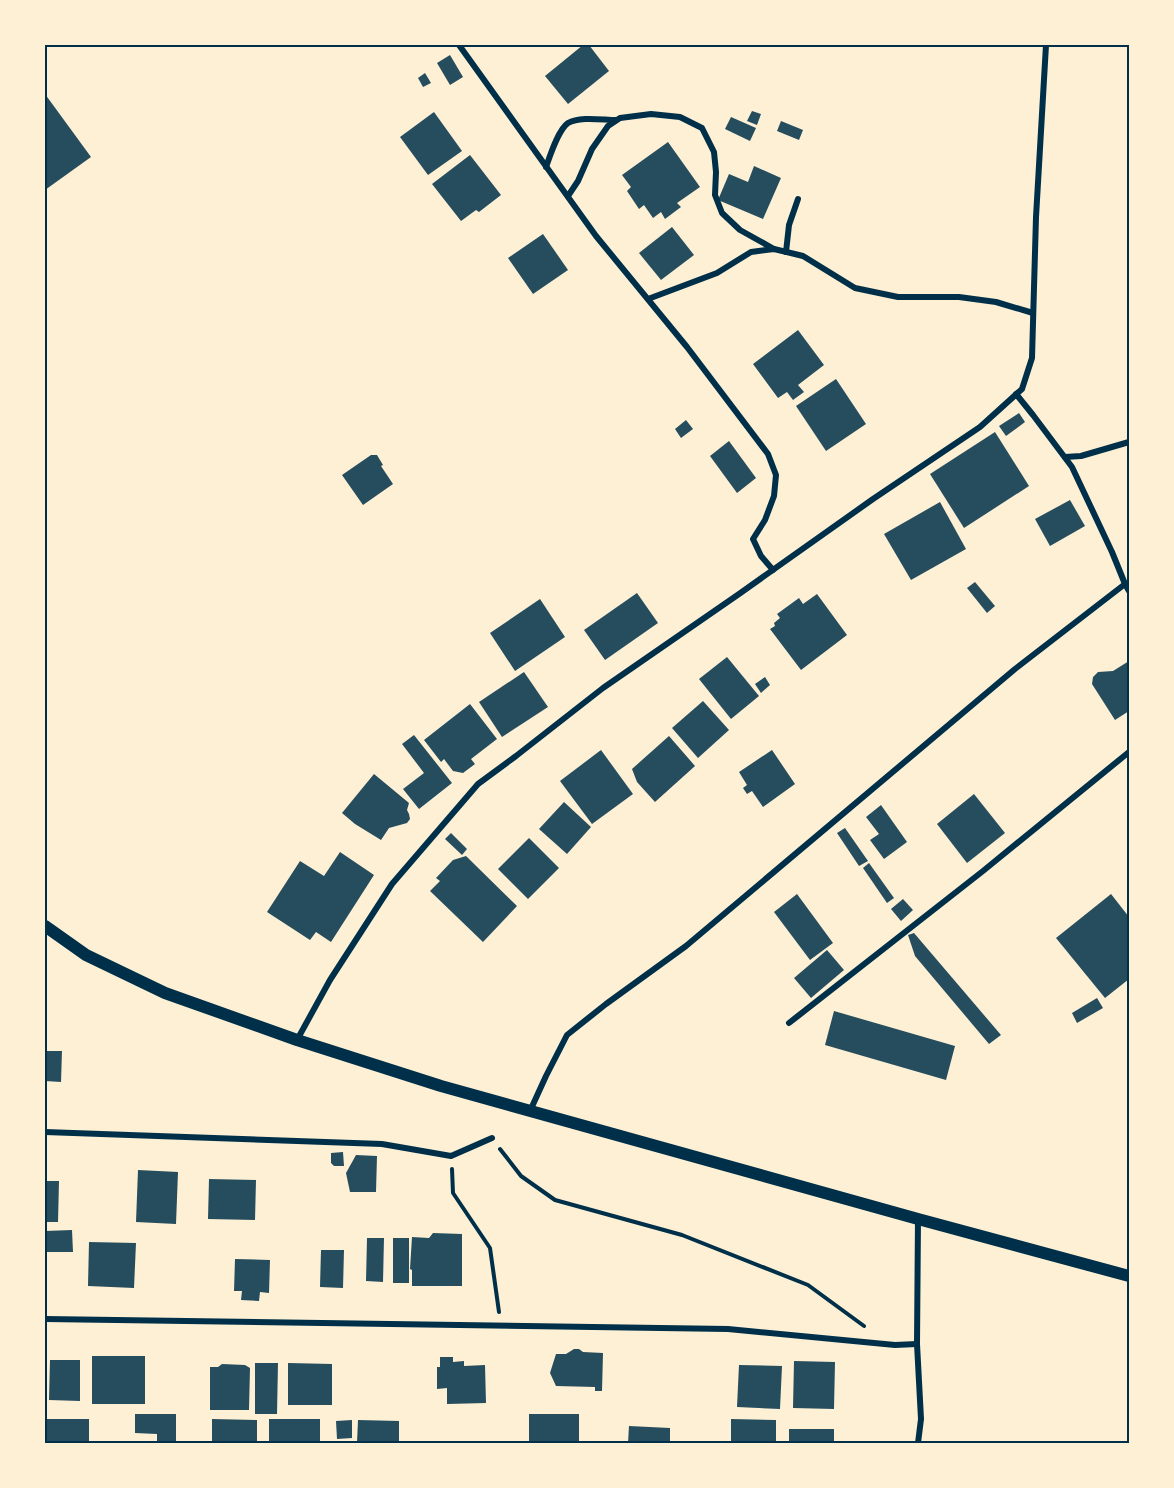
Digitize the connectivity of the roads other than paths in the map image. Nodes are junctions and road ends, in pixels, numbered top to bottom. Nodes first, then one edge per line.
1 (459, 45) edge
2 (1046, 45) edge
3 (616, 120) junction
4 (546, 167) junction
5 (568, 196) junction
6 (798, 200) dead end
7 (774, 249) junction
8 (786, 252) junction
9 (648, 299) junction
10 (1033, 313) junction
11 (1016, 394) junction
12 (1129, 442) edge
13 (1065, 457) junction
14 (773, 570) junction
15 (1127, 587) edge
16 (1129, 752) edge
17 (45, 926) edge
18 (789, 1023) dead end
19 (297, 1040) junction
20 (530, 1110) junction
21 (45, 1132) edge
22 (492, 1138) road end
23 (918, 1219) junction
24 (1129, 1276) edge
25 (45, 1319) edge
26 (917, 1344) junction
27 (918, 1443) edge

1 - 4 street
2 - 10 street
3 - 4 street
3 - 5 street
3 - 7 street
4 - 5 street
5 - 9 street
6 - 8 street
7 - 8 street
7 - 9 street
8 - 10 street
9 - 14 street
10 - 11 street
11 - 13 street
11 - 14 street
12 - 13 street
13 - 15 street
14 - 19 street
15 - 20 street
16 - 18 street
17 - 19 main road
19 - 20 main road
20 - 23 main road
21 - 22 street
23 - 24 main road
23 - 26 street
25 - 26 street
26 - 27 street

